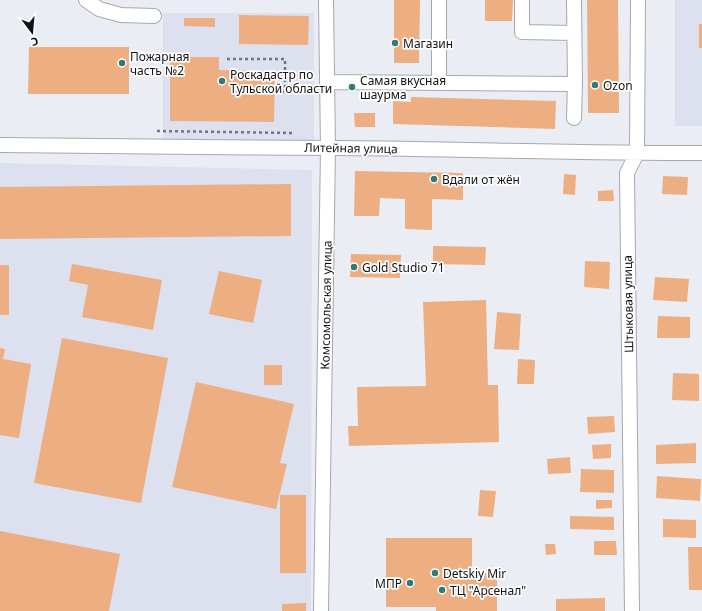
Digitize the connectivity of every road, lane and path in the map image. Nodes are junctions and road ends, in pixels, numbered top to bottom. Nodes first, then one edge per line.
1 (86, 0) edge
2 (326, 0) edge
3 (439, 0) edge
4 (522, 0) edge
5 (574, 0) edge
6 (638, 0) edge
7 (154, 16) dead end
8 (574, 33) junction
9 (227, 59) dead end
10 (439, 83) junction
11 (575, 84) junction
12 (323, 87) junction
13 (275, 92) dead end
14 (285, 92) junction
15 (574, 118) dead end
16 (157, 131) dead end
17 (295, 133) dead end
18 (0, 146) edge
19 (328, 148) junction
20 (637, 153) junction
21 (702, 153) edge
22 (321, 611) edge
23 (632, 611) edge

1 - 7 street
2 - 12 street, Комсомольская улица
3 - 10 street
4 - 8 street
5 - 8 street
6 - 20 street, Штыковая улица
8 - 11 street
9 - 14 path
10 - 11 street
10 - 12 street
11 - 15 street
12 - 14 path
12 - 19 street, Комсомольская улица
13 - 14 path
16 - 17 path
18 - 19 street, Литейная улица
19 - 20 street, Литейная улица
19 - 22 street, Комсомольская улица
20 - 21 street, Литейная улица
20 - 23 street, Штыковая улица

